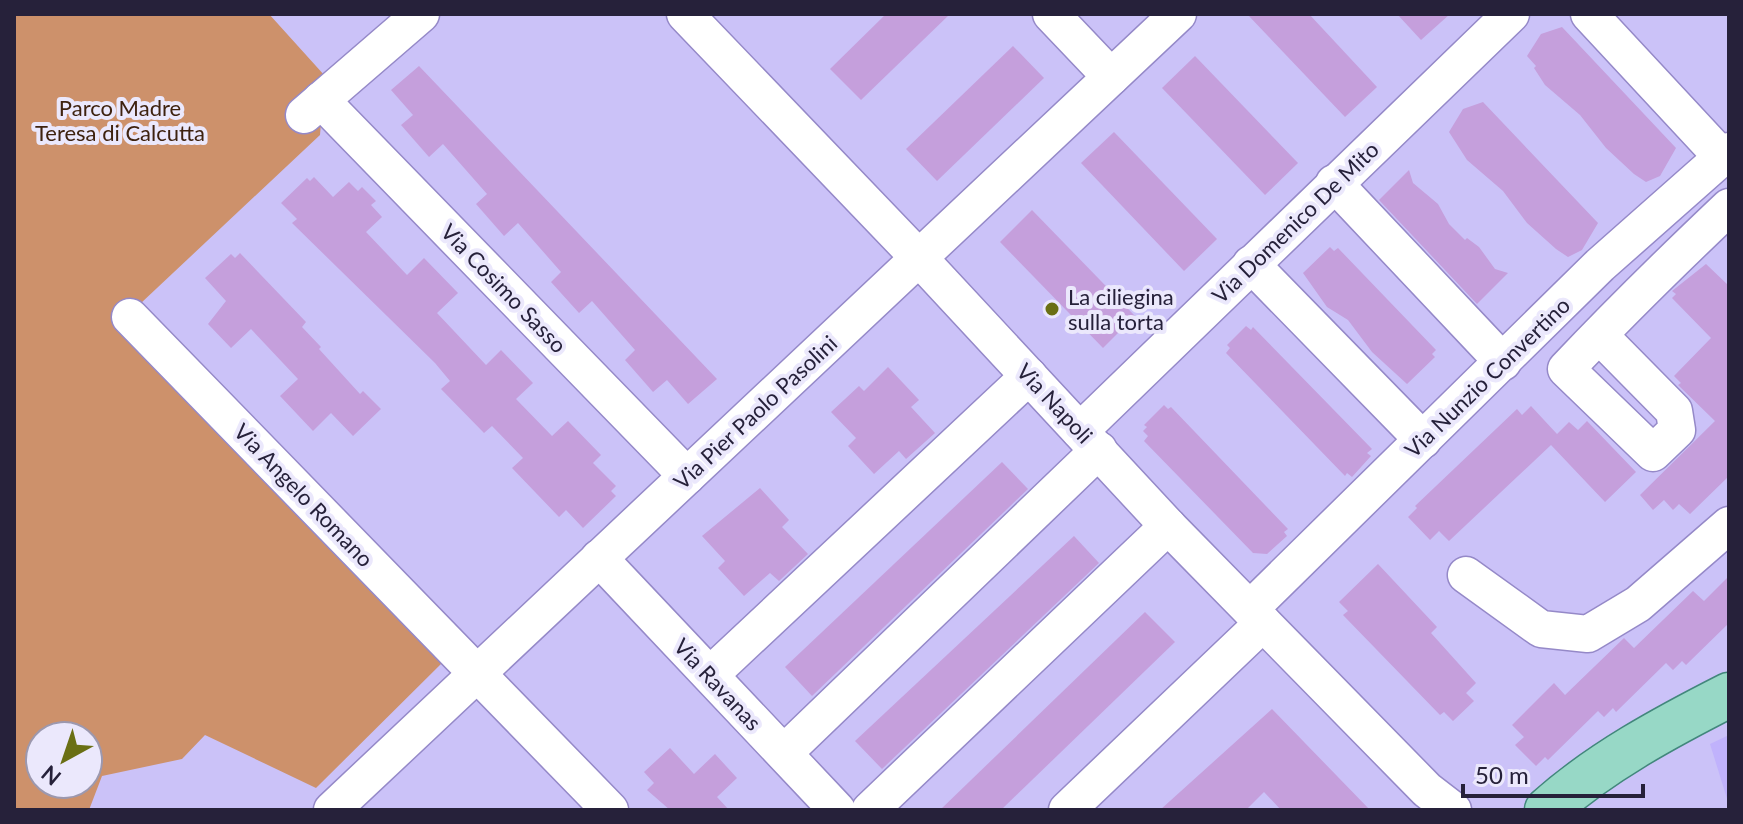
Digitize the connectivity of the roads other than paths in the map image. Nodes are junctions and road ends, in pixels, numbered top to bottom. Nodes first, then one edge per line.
1 (421, 14) edge
2 (685, 14) edge
3 (1051, 14) edge
4 (1178, 14) edge
5 (1511, 14) edge
6 (1589, 14) edge
7 (1111, 77) junction
8 (1725, 154) edge
9 (1334, 183) junction
10 (1729, 207) edge
11 (919, 258) junction
12 (1251, 264) junction
13 (1600, 265) junction
14 (1631, 301) junction
15 (130, 317) dead end
16 (1599, 335) dead end
17 (1503, 362) junction
18 (1029, 376) junction
19 (1090, 440) junction
20 (1423, 440) junction
21 (687, 476) junction
22 (1729, 525) edge
23 (1168, 526) junction
24 (599, 558) junction
25 (1466, 575) dead end
26 (1256, 616) junction
27 (477, 673) junction
28 (710, 675) junction
29 (1729, 695) edge
30 (1729, 718) edge
31 (784, 753) junction
32 (1439, 803) edge
33 (332, 810) edge
34 (610, 810) edge
35 (837, 810) edge
36 (870, 810) edge
37 (1067, 810) edge
38 (1547, 810) edge
39 (1592, 810) edge

1 - 21 street, Via Cosimo Sasso
2 - 11 street, Via Napoli
3 - 7 street
4 - 7 street, Via Pier Paolo Pasolini
5 - 9 street, Via Domenico De Mito
6 - 8 street
7 - 11 street, Via Pier Paolo Pasolini
8 - 13 street, Via Nunzio Convertino
9 - 12 street, Via Domenico De Mito
9 - 17 street
10 - 14 street
11 - 18 street, Via Napoli
11 - 21 street, Via Pier Paolo Pasolini
12 - 19 street, Via Domenico De Mito
12 - 20 street
13 - 14 street
13 - 17 street, Via Nunzio Convertino
14 - 16 street
15 - 27 street, Via Angelo Romano
17 - 20 street, Via Nunzio Convertino
18 - 19 street, Via Napoli
18 - 28 street
19 - 23 street, Via Napoli
19 - 31 street, Via Domenico De Mito
20 - 26 street, Via Nunzio Convertino
21 - 24 street, Via Pier Paolo Pasolini
22 - 25 street
23 - 26 street, Via Napoli
23 - 36 street
24 - 27 street, Via Pier Paolo Pasolini
24 - 28 street, Via Ravanas
26 - 32 street, Via Napoli
26 - 37 street, Via Nunzio Convertino
27 - 33 street, Via Pier Paolo Pasolini
27 - 34 street, Via Angelo Romano
28 - 31 street, Via Ravanas
29 - 38 main road
30 - 39 main road
31 - 35 street, Via Ravanas

